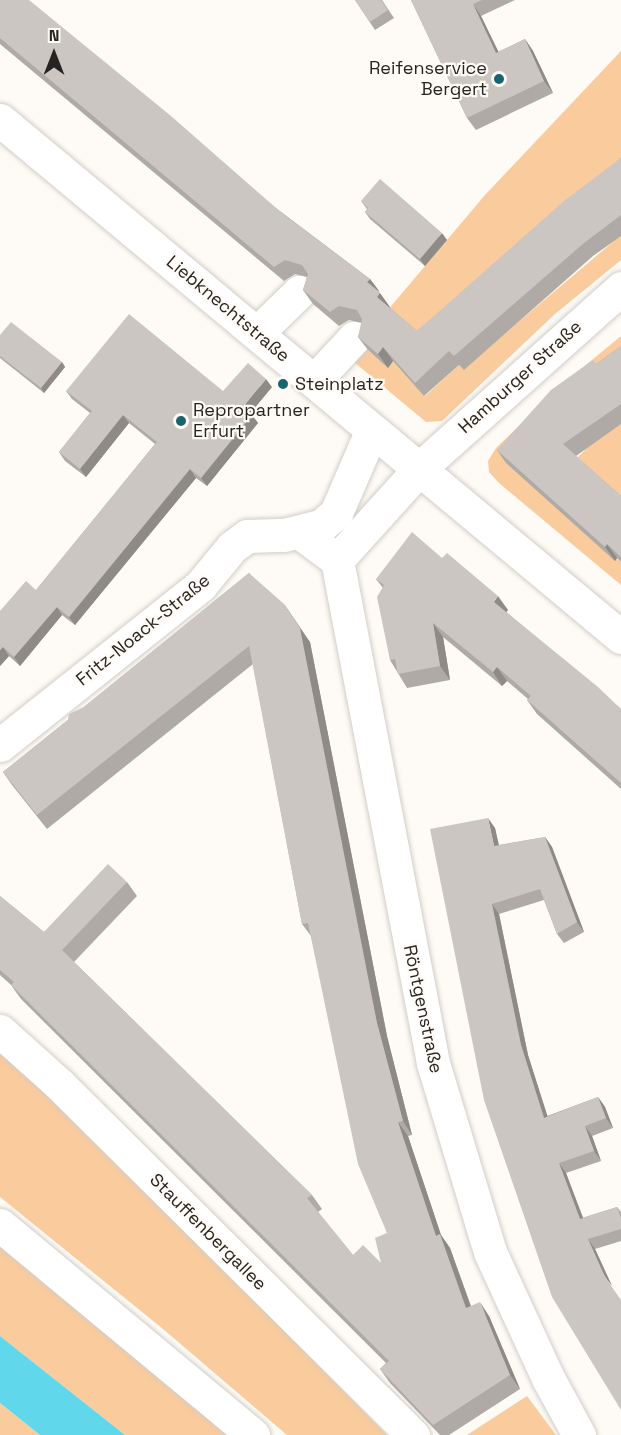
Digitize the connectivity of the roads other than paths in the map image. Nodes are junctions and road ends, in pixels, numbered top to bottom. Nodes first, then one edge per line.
1 (0, 120) edge
2 (621, 288) edge
3 (299, 292) dead end
4 (257, 333) junction
5 (354, 338) dead end
6 (314, 381) junction
7 (372, 430) junction
8 (420, 468) junction
9 (299, 532) junction
10 (337, 560) junction
11 (621, 637) edge
12 (0, 745) edge
13 (0, 1031) edge
14 (0, 1225) edge
15 (253, 1435) edge
16 (413, 1435) edge
17 (579, 1435) edge

1 - 4 street, Liebknechtstraße
2 - 8 street, Hamburger Straße
3 - 4 street
4 - 6 street, Liebknechtstraße
5 - 6 street
6 - 7 street, Liebknechtstraße
7 - 8 street, Liebknechtstraße
7 - 9 street, Fritz-Noack-Straße
8 - 10 street
8 - 11 street, Liebknechtstraße
9 - 10 street
9 - 12 street, Fritz-Noack-Straße
10 - 17 street, Röntgenstraße
13 - 16 street, Stauffenbergallee
14 - 15 street

